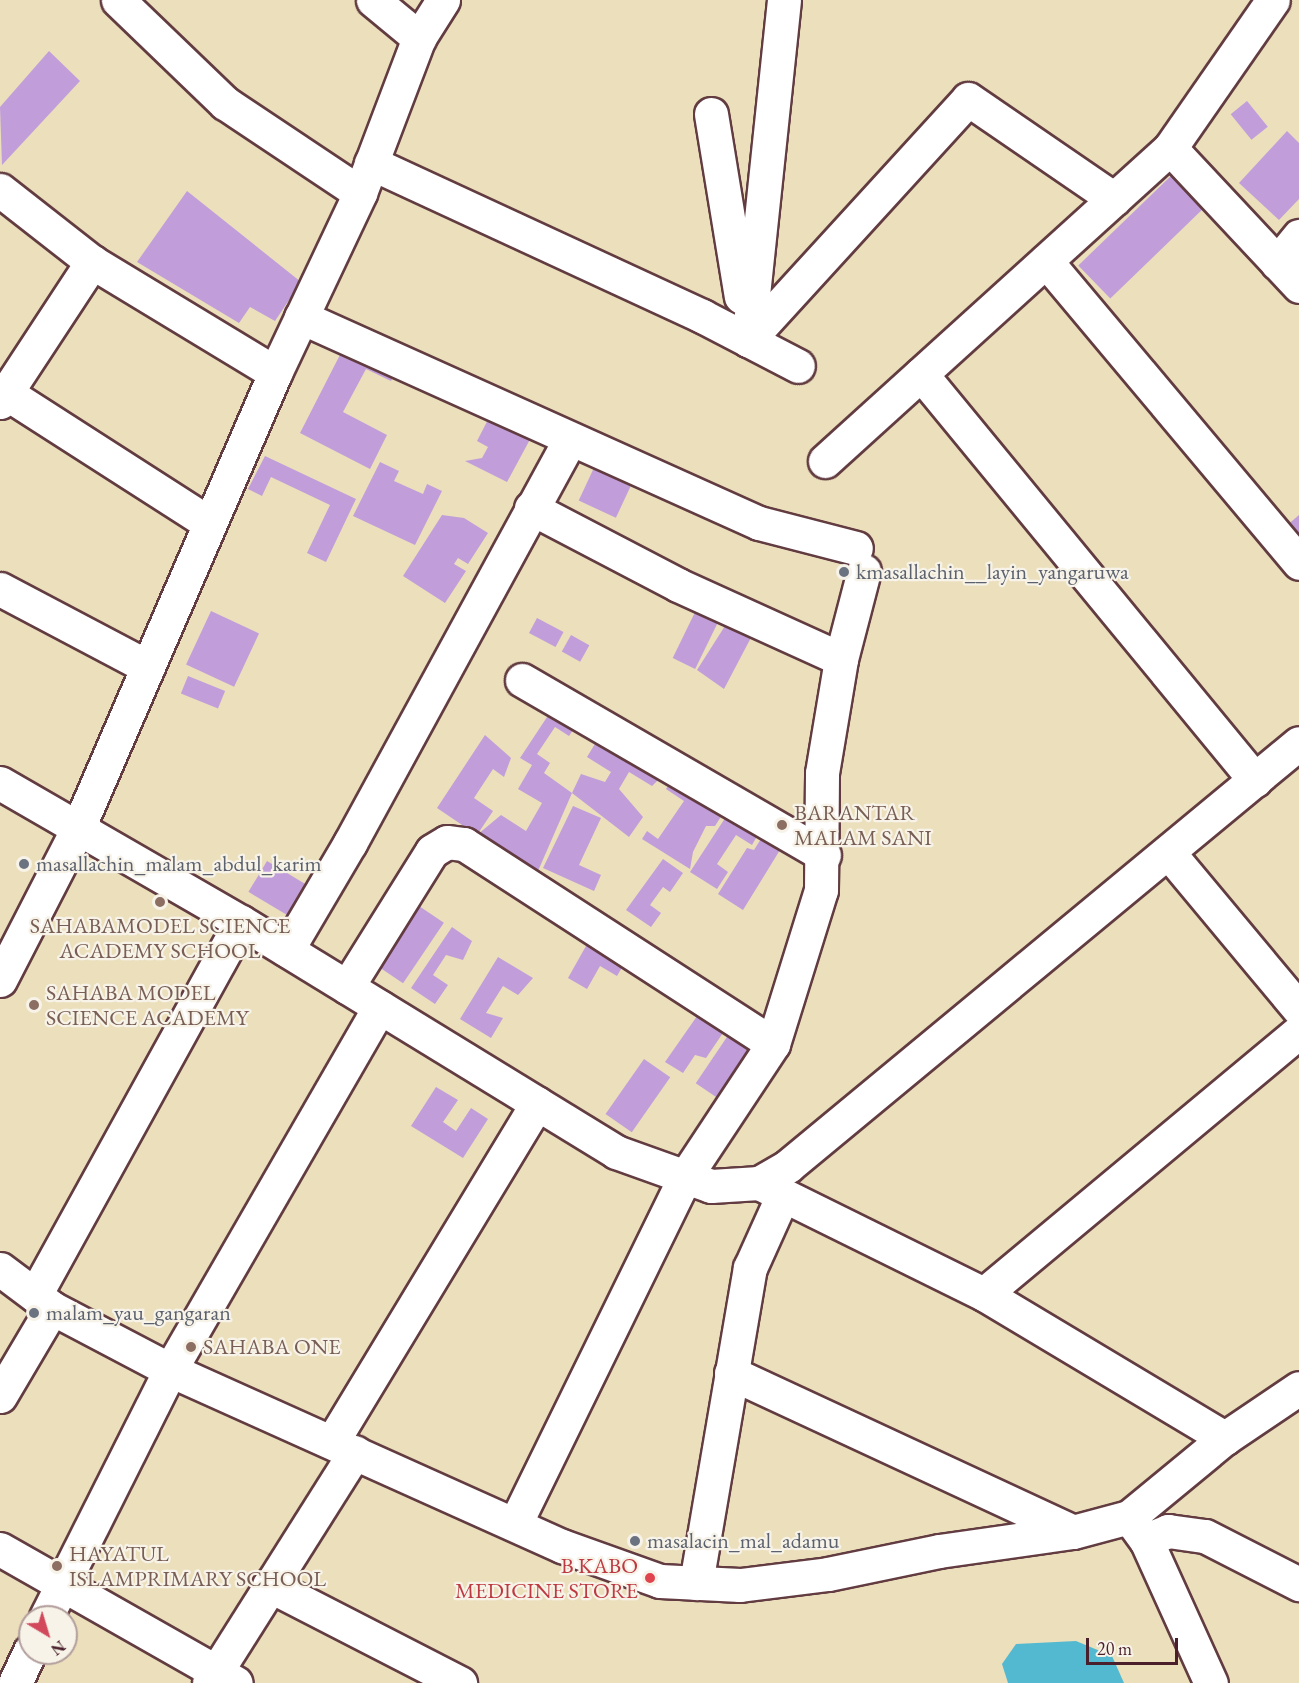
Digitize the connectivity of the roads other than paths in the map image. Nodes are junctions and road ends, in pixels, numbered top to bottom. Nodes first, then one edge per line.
1 (118, 0) edge
2 (373, 0) edge
3 (443, 0) edge
4 (784, 0) edge
5 (1273, 0) edge
6 (419, 38) junction
7 (968, 99) junction
8 (711, 114) dead end
9 (1170, 148) junction
10 (365, 178) junction
11 (0, 190) edge
12 (1114, 199) junction
13 (1299, 236) edge
14 (1046, 261) junction
15 (92, 262) junction
16 (1288, 274) edge
17 (785, 285) dead end
18 (301, 317) junction
19 (748, 340) junction
20 (798, 366) dead end
21 (274, 373) junction
22 (921, 374) junction
23 (2, 394) edge
24 (570, 440) junction
25 (825, 461) dead end
26 (531, 508) junction
27 (210, 523) junction
28 (1299, 563) edge
29 (0, 589) edge
30 (841, 659) junction
31 (148, 667) junction
32 (522, 680) dead end
33 (1299, 744) edge
34 (1255, 780) junction
35 (0, 783) edge
36 (79, 826) junction
37 (1168, 852) junction
38 (824, 855) junction
39 (241, 922) junction
40 (287, 950) junction
41 (0, 980) edge
42 (347, 987) junction
43 (1293, 991) edge
44 (380, 1007) junction
45 (1299, 1032) edge
46 (773, 1044) junction
47 (537, 1103) junction
48 (685, 1177) junction
49 (771, 1189) junction
50 (0, 1269) edge
51 (984, 1294) junction
52 (43, 1302) junction
53 (170, 1370) junction
54 (731, 1373) junction
55 (1299, 1388) edge
56 (0, 1396) edge
57 (1225, 1438) junction
58 (343, 1447) junction
59 (514, 1524) junction
60 (1137, 1528) junction
61 (1073, 1532) junction
62 (0, 1549) edge
63 (696, 1583) junction
64 (1299, 1584) edge
65 (60, 1586) junction
66 (269, 1586) junction
67 (51, 1605) edge
68 (23, 1665) edge
69 (220, 1679) edge
70 (15, 1683) edge
71 (460, 1683) edge
72 (1211, 1683) edge

1 - 10 street
2 - 6 street
3 - 6 street
4 - 19 street
5 - 9 street
6 - 10 street
7 - 12 street
7 - 17 street
7 - 19 street
8 - 19 street
9 - 12 street
9 - 16 street
10 - 18 street
10 - 19 street
11 - 15 street
12 - 14 street
13 - 16 street
14 - 22 street
14 - 28 street
15 - 21 street
15 - 23 street
18 - 21 street
18 - 24 street
19 - 20 street
21 - 27 street
22 - 25 street
22 - 34 street
23 - 27 street
24 - 26 street
24 - 30 street
26 - 30 street
26 - 40 street
27 - 31 street
29 - 31 street
30 - 38 street
31 - 36 street
32 - 38 street
33 - 34 street
34 - 37 street
35 - 36 street
36 - 39 street
36 - 41 street
37 - 43 street
37 - 49 street
38 - 46 street
39 - 40 street
39 - 52 street
40 - 42 street
42 - 44 street
42 - 46 street
44 - 47 street
44 - 53 street
45 - 51 street
46 - 48 street
47 - 48 street
47 - 58 street
48 - 49 street
48 - 59 street
49 - 51 street
49 - 54 street
50 - 52 street
51 - 57 street
52 - 53 street
52 - 56 street
53 - 58 street
53 - 65 street
54 - 61 street
54 - 63 street
55 - 57 street
57 - 60 street
58 - 59 street
58 - 66 street
59 - 63 street
60 - 61 street
60 - 64 street
60 - 72 street
61 - 63 street
62 - 65 street
65 - 67 street
65 - 69 street
66 - 69 street
66 - 71 street
68 - 70 street

